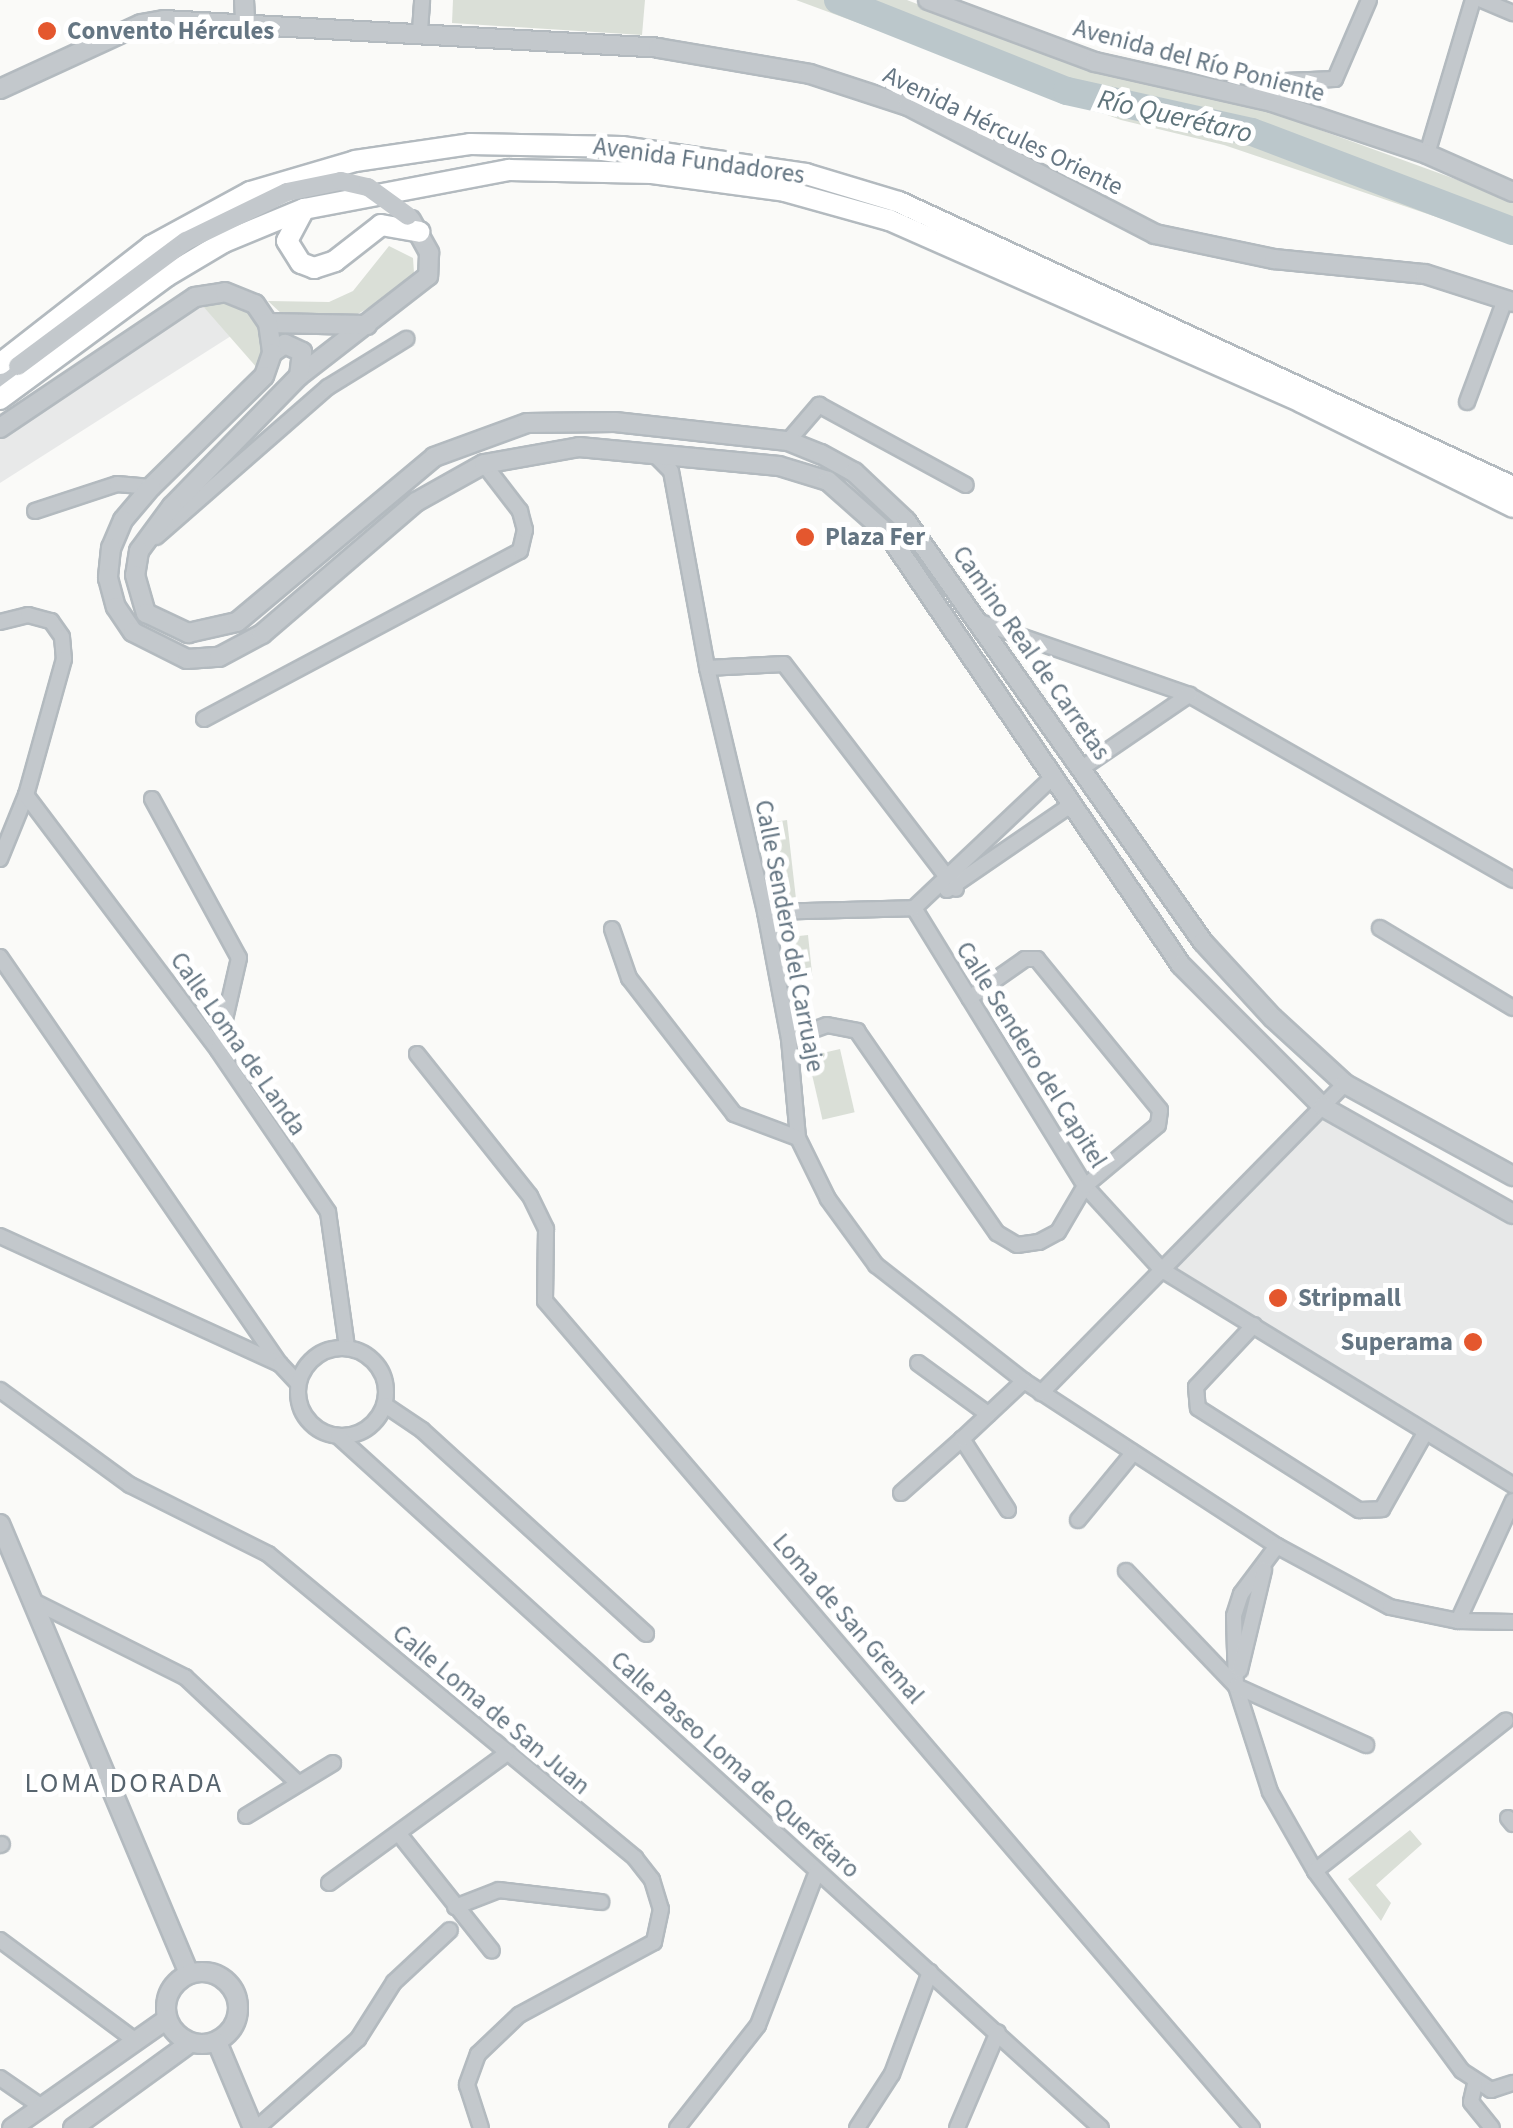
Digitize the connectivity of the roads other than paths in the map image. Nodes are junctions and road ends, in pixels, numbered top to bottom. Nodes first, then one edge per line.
1 (244, 0) edge
2 (422, 0) edge
3 (928, 0) edge
4 (1369, 0) edge
5 (1473, 0) edge
6 (1482, 0) edge
7 (1513, 13) edge
8 (245, 22) junction
9 (420, 31) junction
10 (1285, 81) dead end
11 (0, 90) edge
12 (1428, 154) junction
13 (1513, 192) edge
14 (304, 209) junction
15 (413, 224) junction
16 (1509, 301) edge
17 (268, 323) junction
18 (368, 325) junction
19 (406, 339) dead end
20 (272, 353) junction
21 (9, 365) edge
22 (299, 376) junction
23 (0, 378) edge
24 (0, 400) edge
25 (1467, 402) dead end
26 (614, 422) junction
27 (0, 428) edge
28 (673, 428) junction
29 (634, 434) junction
30 (788, 441) junction
31 (612, 450) junction
32 (652, 452) junction
33 (677, 456) junction
34 (484, 464) junction
35 (966, 485) dead end
36 (152, 487) junction
37 (1513, 487) edge
38 (1513, 507) edge
39 (35, 512) dead end
40 (140, 552) junction
41 (977, 621) junction
42 (0, 622) edge
43 (708, 668) junction
44 (1189, 695) junction
45 (204, 719) dead end
46 (1082, 768) junction
47 (1050, 780) junction
48 (26, 795) junction
49 (152, 799) dead end
50 (1070, 806) junction
51 (0, 859) edge
52 (945, 875) junction
53 (1513, 880) edge
54 (956, 889) junction
55 (934, 892) junction
56 (914, 908) junction
57 (765, 912) junction
58 (612, 928) dead end
59 (1380, 928) dead end
60 (0, 957) edge
61 (970, 998) junction
62 (1513, 1008) edge
63 (788, 1039) junction
64 (218, 1050) junction
65 (417, 1054) dead end
66 (1345, 1084) junction
67 (1323, 1108) junction
68 (798, 1138) junction
69 (1513, 1176) edge
70 (1085, 1186) junction
71 (1513, 1214) edge
72 (0, 1236) edge
73 (1162, 1270) junction
74 (1254, 1326) junction
75 (347, 1348) junction
76 (918, 1363) dead end
77 (280, 1364) junction
78 (1024, 1381) junction
79 (298, 1383) junction
80 (0, 1390) edge
81 (1042, 1393) junction
82 (385, 1405) junction
83 (988, 1414) junction
84 (1425, 1433) junction
85 (338, 1436) junction
86 (962, 1439) junction
87 (1133, 1453) junction
88 (1513, 1485) edge
89 (901, 1493) dead end
90 (1513, 1501) edge
91 (1008, 1510) dead end
92 (1078, 1520) dead end
93 (0, 1524) edge
94 (1277, 1546) junction
95 (1126, 1571) dead end
96 (32, 1601) junction
97 (1458, 1621) junction
98 (1513, 1622) edge
99 (646, 1634) dead end
100 (1236, 1686) junction
101 (1506, 1720) dead end
102 (1366, 1744) dead end
103 (506, 1753) junction
104 (334, 1763) dead end
105 (297, 1782) junction
106 (246, 1816) dead end
107 (399, 1834) junction
108 (817, 1871) junction
109 (1315, 1871) junction
110 (330, 1883) dead end
111 (600, 1902) dead end
112 (455, 1907) junction
113 (450, 1930) dead end
114 (0, 1940) edge
115 (492, 1951) dead end
116 (930, 1972) junction
117 (189, 1974) junction
118 (168, 2019) junction
119 (998, 2032) junction
120 (136, 2041) junction
121 (190, 2042) junction
122 (218, 2042) junction
123 (0, 2078) edge
124 (1513, 2083) edge
125 (1475, 2084) junction
126 (42, 2107) junction
127 (12, 2128) edge
128 (72, 2128) edge
129 (256, 2128) edge
130 (482, 2128) edge
131 (677, 2128) edge
132 (858, 2128) edge
133 (957, 2128) edge
134 (1100, 2128) edge
135 (1252, 2128) edge
136 (1492, 2128) edge

1 - 8 street
2 - 9 street
3 - 12 street, Avenida del Río Poniente
4 - 10 street
5 - 12 street
6 - 7 street
8 - 9 street, Avenida Hércules Oriente
8 - 11 street, Avenida Hércules Oriente
9 - 16 street, Avenida Hércules Oriente
12 - 13 street, Avenida del Río Poniente
14 - 15 main road
14 - 24 main road, Avenida Fundadores
14 - 38 main road, Avenida Fundadores
15 - 18 street
15 - 21 street, bridge
16 - 25 street
17 - 18 street
17 - 20 street
17 - 27 street
18 - 22 street
19 - 40 street
20 - 22 street
20 - 36 street, Camino Real de Carretas
21 - 23 street
21 - 37 main road, Avenida Fundadores
22 - 40 street
26 - 28 street, Camino Real de Carretas
26 - 29 street, Calle Sendero del Carruaje
26 - 40 street, Camino Real de Carretas
28 - 30 street, Camino Real de Carretas
28 - 33 street
29 - 31 street
29 - 32 street, Calle Sendero del Carruaje
30 - 35 street
30 - 41 street, Camino Real de Carretas
31 - 32 street, Camino Real de Carretas
31 - 34 street, Camino Real de Carretas
32 - 33 street, Camino Real de Carretas
32 - 43 street, Calle Sendero del Carruaje
33 - 47 street, Camino Real de Carretas
34 - 36 street, Camino Real de Carretas
34 - 45 street
36 - 39 street
41 - 44 street
41 - 46 street, Camino Real de Carretas
42 - 48 street
43 - 52 street
43 - 57 street, Calle Sendero del Carruaje
44 - 46 street
44 - 53 street
46 - 66 street, Camino Real de Carretas
47 - 50 street, Camino Real de Carretas
47 - 52 street
48 - 51 street
48 - 64 street, Calle Loma de Landa
49 - 64 street
50 - 54 street
50 - 67 street, Camino Real de Carretas
52 - 54 street
52 - 55 street
54 - 55 street
55 - 56 street
56 - 57 street
56 - 61 street, Calle Sendero del Capitel
57 - 63 street, Calle Sendero del Carruaje
58 - 68 street
59 - 62 street
60 - 77 street
61 - 70 street, Calle Sendero del Capitel
61 - 70 street
63 - 68 street, Calle Sendero del Carruaje
63 - 70 street
64 - 75 street, Calle Loma de Landa
65 - 135 street, Loma de San Gremal
66 - 67 street
66 - 69 street, Camino Real de Carretas
67 - 71 street, Camino Real de Carretas
67 - 73 street
68 - 78 street, Calle Sendero del Carruaje
70 - 73 street, Calle Sendero del Capitel
72 - 77 street
73 - 74 street, Calle Sendero del Capitel
73 - 81 street
74 - 84 street, Calle Sendero del Capitel
74 - 84 street
75 - 79 street
75 - 82 street
76 - 83 street
77 - 79 street
78 - 81 street, Calle Sendero del Carruaje
78 - 83 street
79 - 85 street
80 - 103 street, Calle Loma de San Juan
81 - 87 street, Calle Sendero del Carruaje
82 - 85 street
82 - 99 street
83 - 86 street
84 - 88 street, Calle Sendero del Capitel
85 - 108 street, Calle Paseo Loma de Querétaro
86 - 89 street
86 - 91 street
87 - 92 street
87 - 94 street, Calle Sendero del Carruaje
90 - 97 street
93 - 96 street
94 - 97 street, Calle Sendero del Carruaje
94 - 100 street
95 - 100 street
96 - 105 street
96 - 117 street
97 - 98 street, Calle Sendero del Carruaje
100 - 102 street
100 - 109 street
101 - 109 street
103 - 107 street
103 - 130 street, Calle Loma de San Juan
104 - 105 street
105 - 106 street
107 - 110 street
107 - 112 street
108 - 116 street, Calle Paseo Loma de Querétaro
108 - 131 street
109 - 125 street
111 - 112 street
112 - 115 street
113 - 129 street
114 - 120 street
116 - 119 street, Calle Paseo Loma de Querétaro
116 - 132 street
117 - 118 street
117 - 122 street
118 - 120 street
118 - 121 street
119 - 133 street
119 - 134 street, Calle Paseo Loma de Querétaro
120 - 126 street
121 - 122 street
121 - 128 street
122 - 129 street
123 - 126 street
124 - 125 street
125 - 136 street
126 - 127 street

